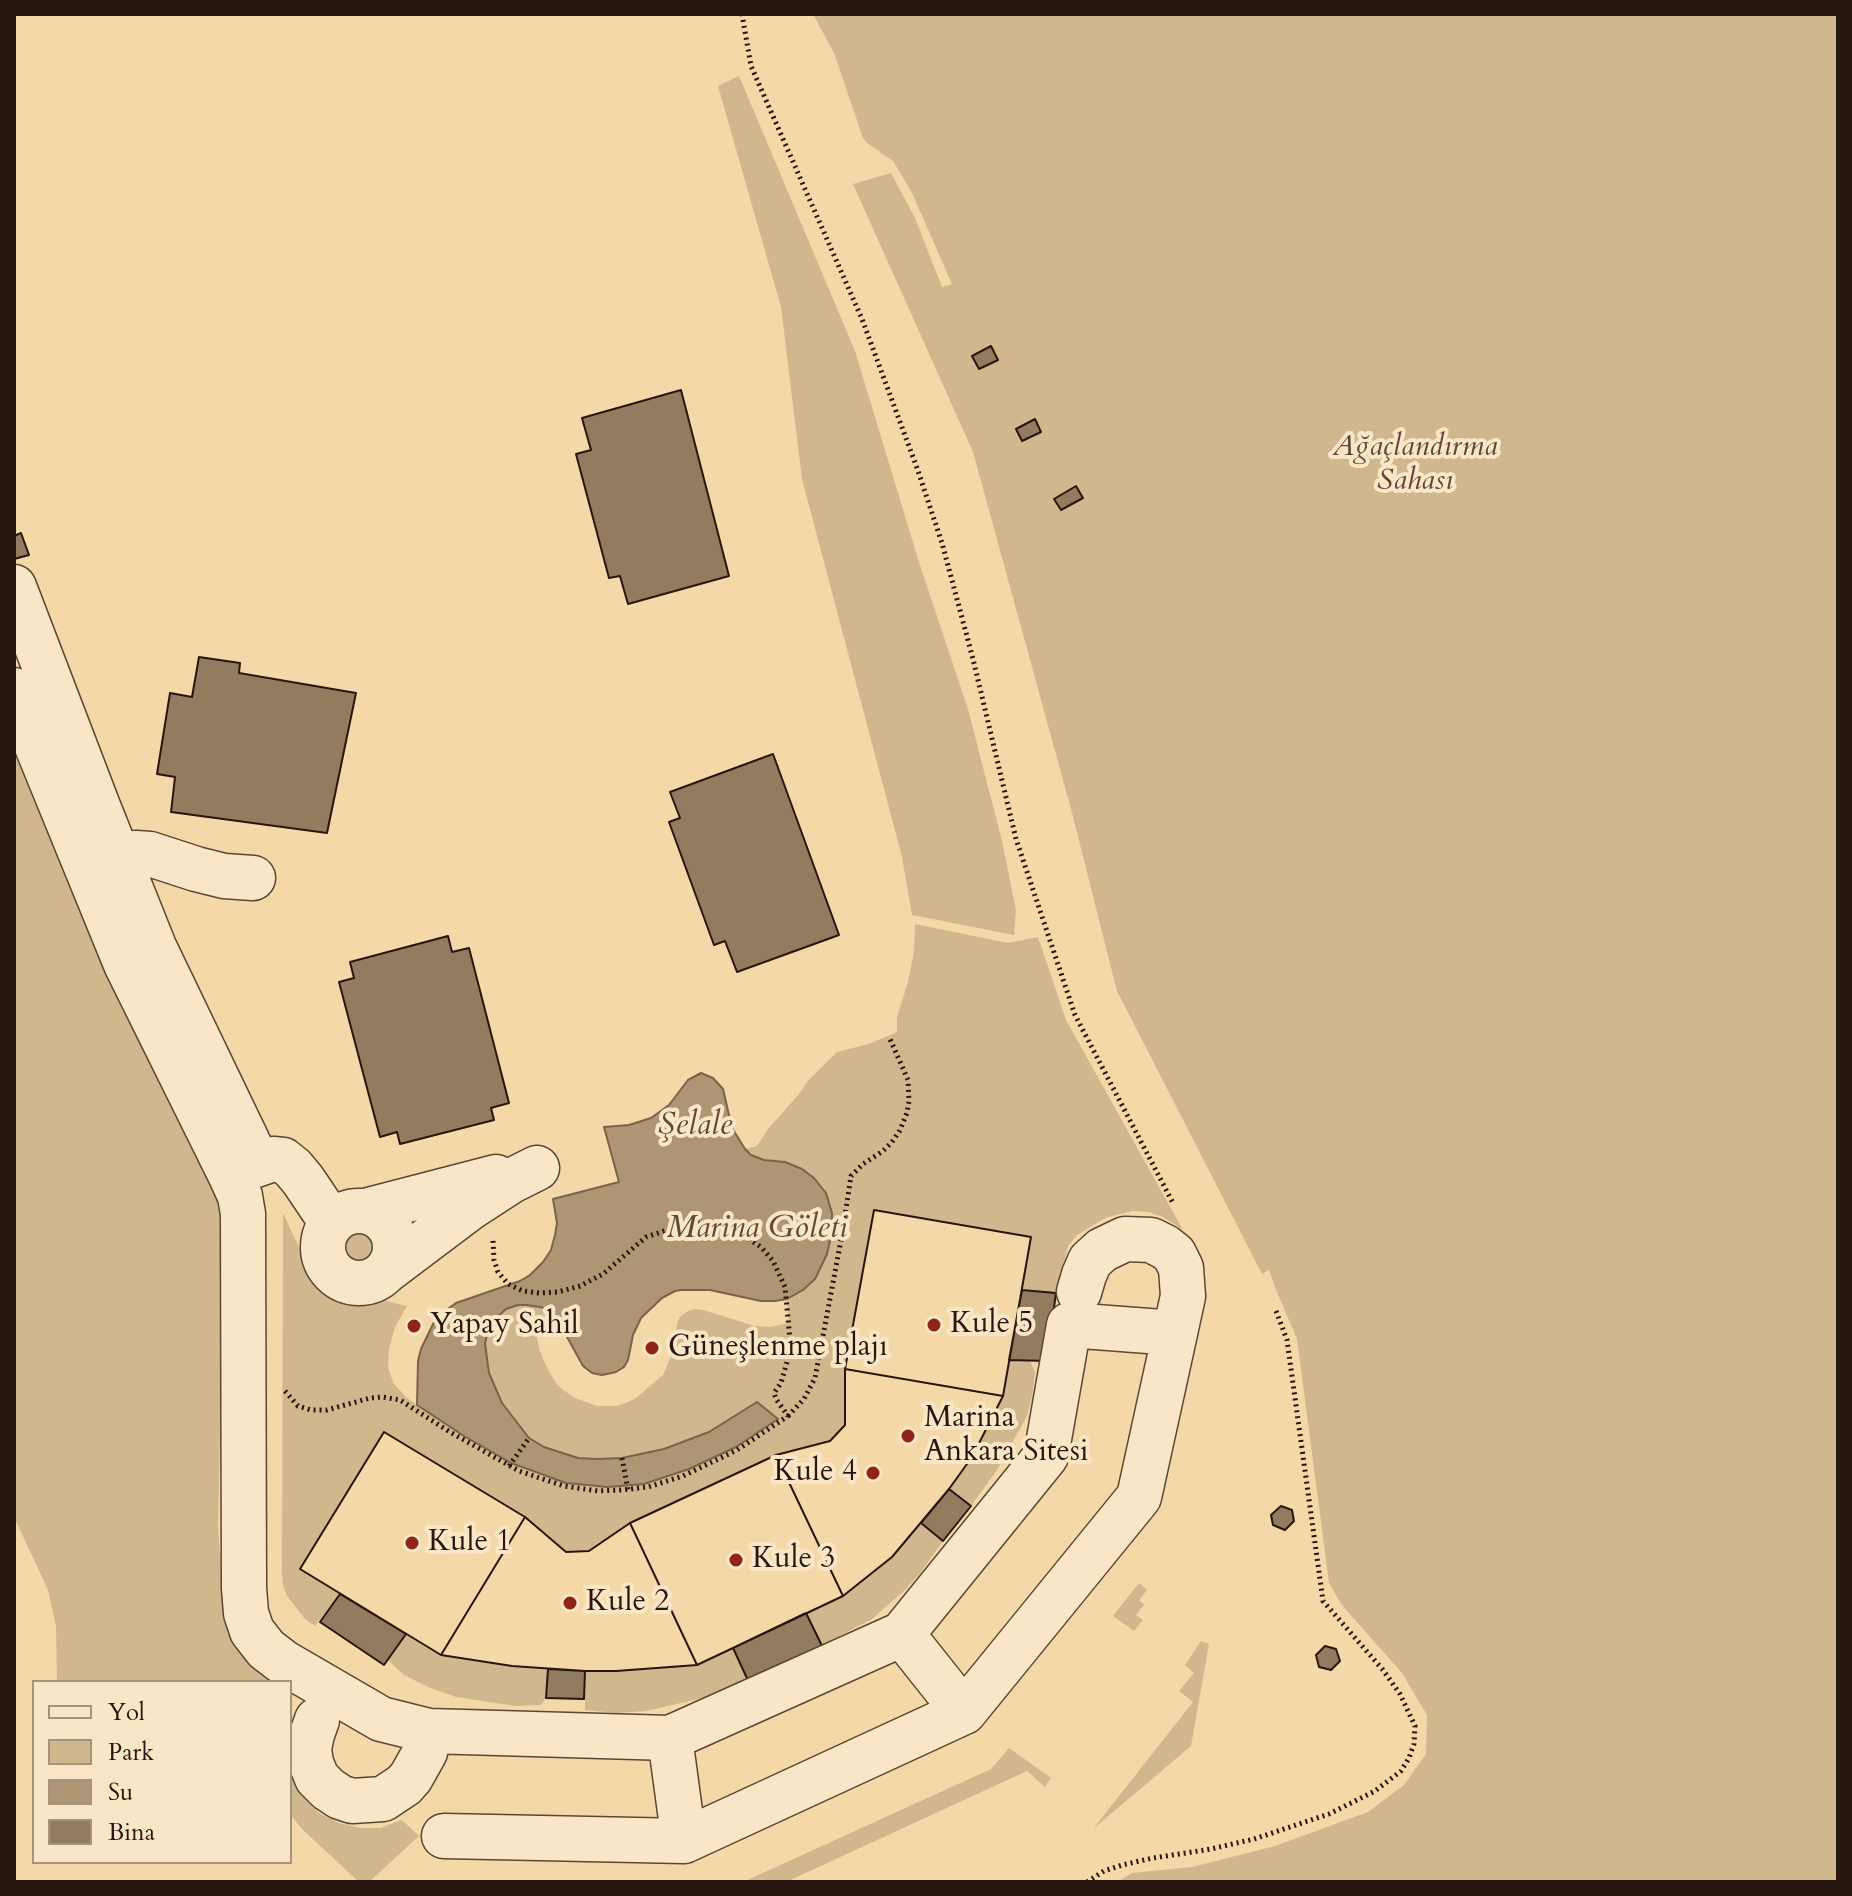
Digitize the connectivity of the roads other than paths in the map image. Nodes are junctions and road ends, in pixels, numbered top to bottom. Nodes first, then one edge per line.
1 (14, 587) edge
2 (14, 690) edge
3 (102, 862) junction
4 (253, 878) dead end
5 (244, 1168) junction
6 (348, 1217) junction
7 (386, 1271) junction
8 (1074, 1309) junction
9 (1175, 1333) junction
10 (902, 1634) junction
11 (964, 1712) junction
12 (317, 1720) dead end
13 (429, 1731) junction
14 (670, 1738) junction
15 (444, 1836) dead end
16 (684, 1841) junction

1 - 3 street
2 - 3 street
3 - 4 street
3 - 5 street
5 - 6 street
5 - 13 street
5 - 13 street
6 - 7 street
6 - 7 street
6 - 7 street
8 - 9 street
8 - 9 street
8 - 10 street
9 - 11 street
10 - 11 street
10 - 14 street
11 - 16 street
12 - 13 street
13 - 14 street
14 - 16 street
15 - 16 street

